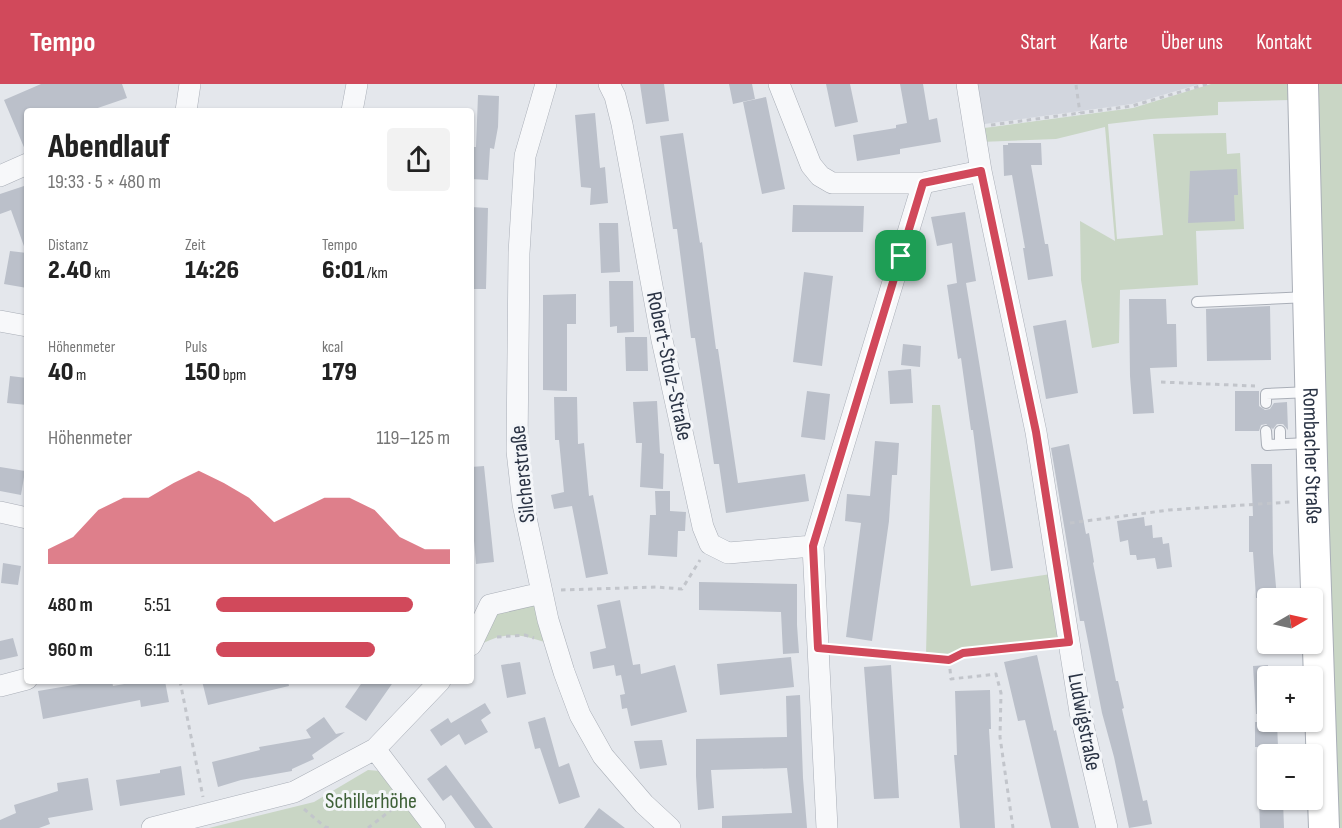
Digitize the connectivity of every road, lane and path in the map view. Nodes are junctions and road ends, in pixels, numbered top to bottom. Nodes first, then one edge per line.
1 (190, 84) edge
2 (357, 84) edge
3 (546, 84) edge
4 (609, 84) edge
5 (779, 84) edge
6 (967, 84) edge
7 (1207, 84) edge
8 (1303, 84) edge
9 (1076, 86) dead end
10 (186, 108) edge
11 (353, 108) edge
12 (1080, 113) junction
13 (975, 127) junction
14 (24, 165) edge
15 (981, 171) junction
16 (0, 176) edge
17 (923, 183) junction
18 (1308, 297) junction
19 (1197, 302) dead end
20 (0, 321) edge
21 (24, 325) edge
22 (1161, 382) dead end
23 (1257, 386) dead end
24 (1310, 392) junction
25 (1266, 403) dead end
26 (1266, 431) dead end
27 (1280, 431) dead end
28 (1311, 443) junction
29 (1280, 444) junction
30 (1312, 500) junction
31 (0, 512) edge
32 (24, 517) edge
33 (1051, 526) junction
34 (710, 544) junction
35 (813, 546) junction
36 (542, 593) junction
37 (481, 601) edge
38 (479, 642) edge
39 (1069, 642) junction
40 (555, 646) junction
41 (818, 648) junction
42 (949, 660) junction
43 (24, 680) edge
44 (181, 684) edge
45 (437, 684) edge
46 (0, 686) edge
47 (375, 749) junction
48 (294, 792) junction
49 (411, 794) junction
50 (207, 814) junction
51 (152, 828) edge
52 (332, 828) edge
53 (368, 828) edge
54 (435, 828) edge
55 (670, 828) edge
56 (827, 828) edge
57 (1013, 828) edge
58 (1107, 828) edge
59 (1324, 828) edge

1 - 10 street
2 - 11 street
3 - 36 street, Silcherstraße
4 - 34 street, Robert-Stolz-Straße
5 - 17 street
6 - 13 street, Ludwigstraße
7 - 12 path
8 - 18 main road, Rombacher Straße
9 - 12 path
12 - 13 path
13 - 15 street, Ludwigstraße
14 - 16 street
15 - 17 street
15 - 33 street, Ludwigstraße
17 - 35 street
18 - 19 lane
18 - 24 main road, Rombacher Straße
20 - 21 street
22 - 23 path
24 - 25 lane
24 - 28 main road, Rombacher Straße
26 - 29 lane
27 - 29 lane
28 - 29 lane
28 - 30 main road, Rombacher Straße
30 - 33 path
30 - 59 main road, Rombacher Straße
31 - 32 street
33 - 39 street, Ludwigstraße
34 - 35 street
34 - 36 path
35 - 41 street
36 - 37 street
36 - 40 street, Silcherstraße
37 - 38 street
38 - 40 path
39 - 42 path
39 - 58 street, Ludwigstraße
40 - 55 street, Silcherstraße
41 - 42 path
41 - 56 street
42 - 57 path
43 - 46 street
44 - 50 path
45 - 47 street
47 - 48 street
47 - 49 street
48 - 50 street
48 - 52 path
49 - 53 path
49 - 54 street
50 - 51 street

